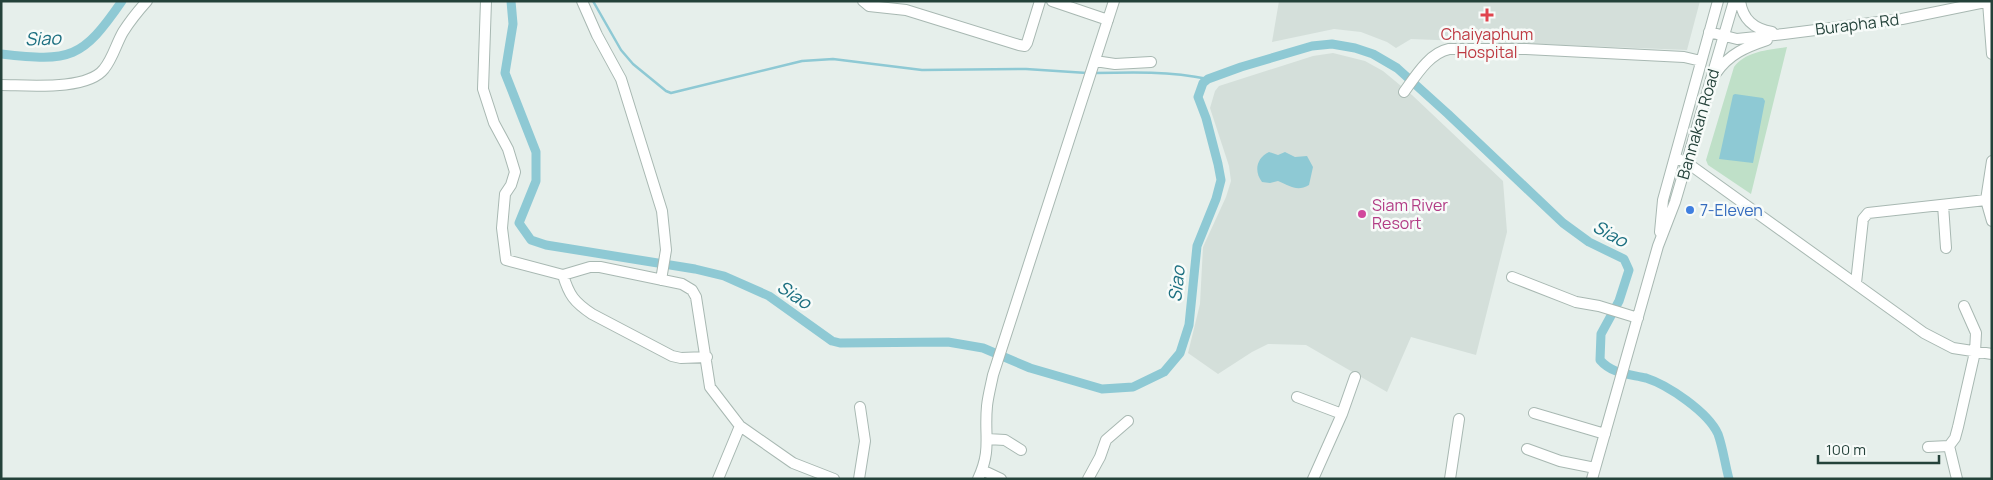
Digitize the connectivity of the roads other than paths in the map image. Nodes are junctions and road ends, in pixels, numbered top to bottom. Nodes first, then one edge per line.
1 (147, 1) edge
2 (486, 1) edge
3 (582, 1) edge
4 (863, 1) edge
5 (1040, 1) edge
6 (1052, 1) edge
7 (1114, 1) edge
8 (1718, 1) edge
9 (1734, 1) edge
10 (1740, 1) edge
11 (1989, 1) edge
12 (1974, 3) edge
13 (1108, 20) junction
14 (1710, 32) junction
15 (1784, 34) junction
16 (1723, 36) junction
17 (1992, 54) edge
18 (1701, 61) junction
19 (1151, 62) dead end
20 (1094, 64) junction
21 (1710, 81) junction
22 (1, 85) edge
23 (1404, 92) dead end
24 (1675, 158) junction
25 (1992, 161) edge
26 (1686, 162) junction
27 (1986, 200) junction
28 (1944, 205) junction
29 (1992, 221) edge
30 (1658, 246) junction
31 (1946, 248) dead end
32 (563, 275) junction
33 (1512, 277) dead end
34 (661, 278) junction
35 (1856, 283) junction
36 (1964, 306) dead end
37 (1638, 318) junction
38 (1975, 352) junction
39 (1992, 354) edge
40 (706, 357) junction
41 (1355, 377) dead end
42 (1297, 397) dead end
43 (860, 407) dead end
44 (1534, 413) dead end
45 (1342, 414) junction
46 (1459, 419) dead end
47 (1128, 421) dead end
48 (740, 426) junction
49 (1605, 434) junction
50 (987, 439) junction
51 (1928, 446) dead end
52 (1949, 446) junction
53 (1527, 449) dead end
54 (1021, 450) dead end
55 (1595, 468) junction
56 (980, 474) edge
57 (1316, 478) edge
58 (718, 479) edge
59 (834, 479) edge
60 (859, 479) edge
61 (1001, 479) edge
62 (1088, 479) edge
63 (1450, 479) edge
64 (1592, 479) edge
65 (1957, 479) edge

1 - 22 street
2 - 32 street
3 - 34 street
4 - 5 street
6 - 13 street
7 - 13 street
8 - 14 street, Bannakan Road
9 - 16 street, Bannakan Road
10 - 15 street
11 - 12 street, Burapha Rd
11 - 17 street
12 - 15 street, Burapha Rd
13 - 20 street
14 - 16 street, Burapha Rd
14 - 18 street, Bannakan Road
15 - 16 street, Burapha Rd
15 - 21 street
16 - 21 street, Bannakan Road
18 - 23 street
18 - 24 street, Bannakan Road
19 - 20 street
20 - 50 street
21 - 26 street, Bannakan Road
24 - 26 street
24 - 30 street, Bannakan Road
25 - 27 street
26 - 30 street, Bannakan Road
26 - 35 street
27 - 28 street
27 - 29 street
28 - 31 street
28 - 35 street
30 - 37 street, Bannakan Road
32 - 34 street
32 - 40 street
33 - 37 street
34 - 40 street
35 - 38 street
36 - 38 street
37 - 49 street, Bannakan Road
38 - 39 street
38 - 52 street
40 - 48 street
41 - 45 street
42 - 45 street
43 - 60 street
44 - 49 street
45 - 57 street
46 - 63 street
47 - 62 street
48 - 58 street
48 - 59 street
49 - 55 street, Bannakan Road
50 - 54 street
50 - 56 street
51 - 52 street
52 - 65 street
53 - 55 street
55 - 64 street, Bannakan Road
56 - 61 street

